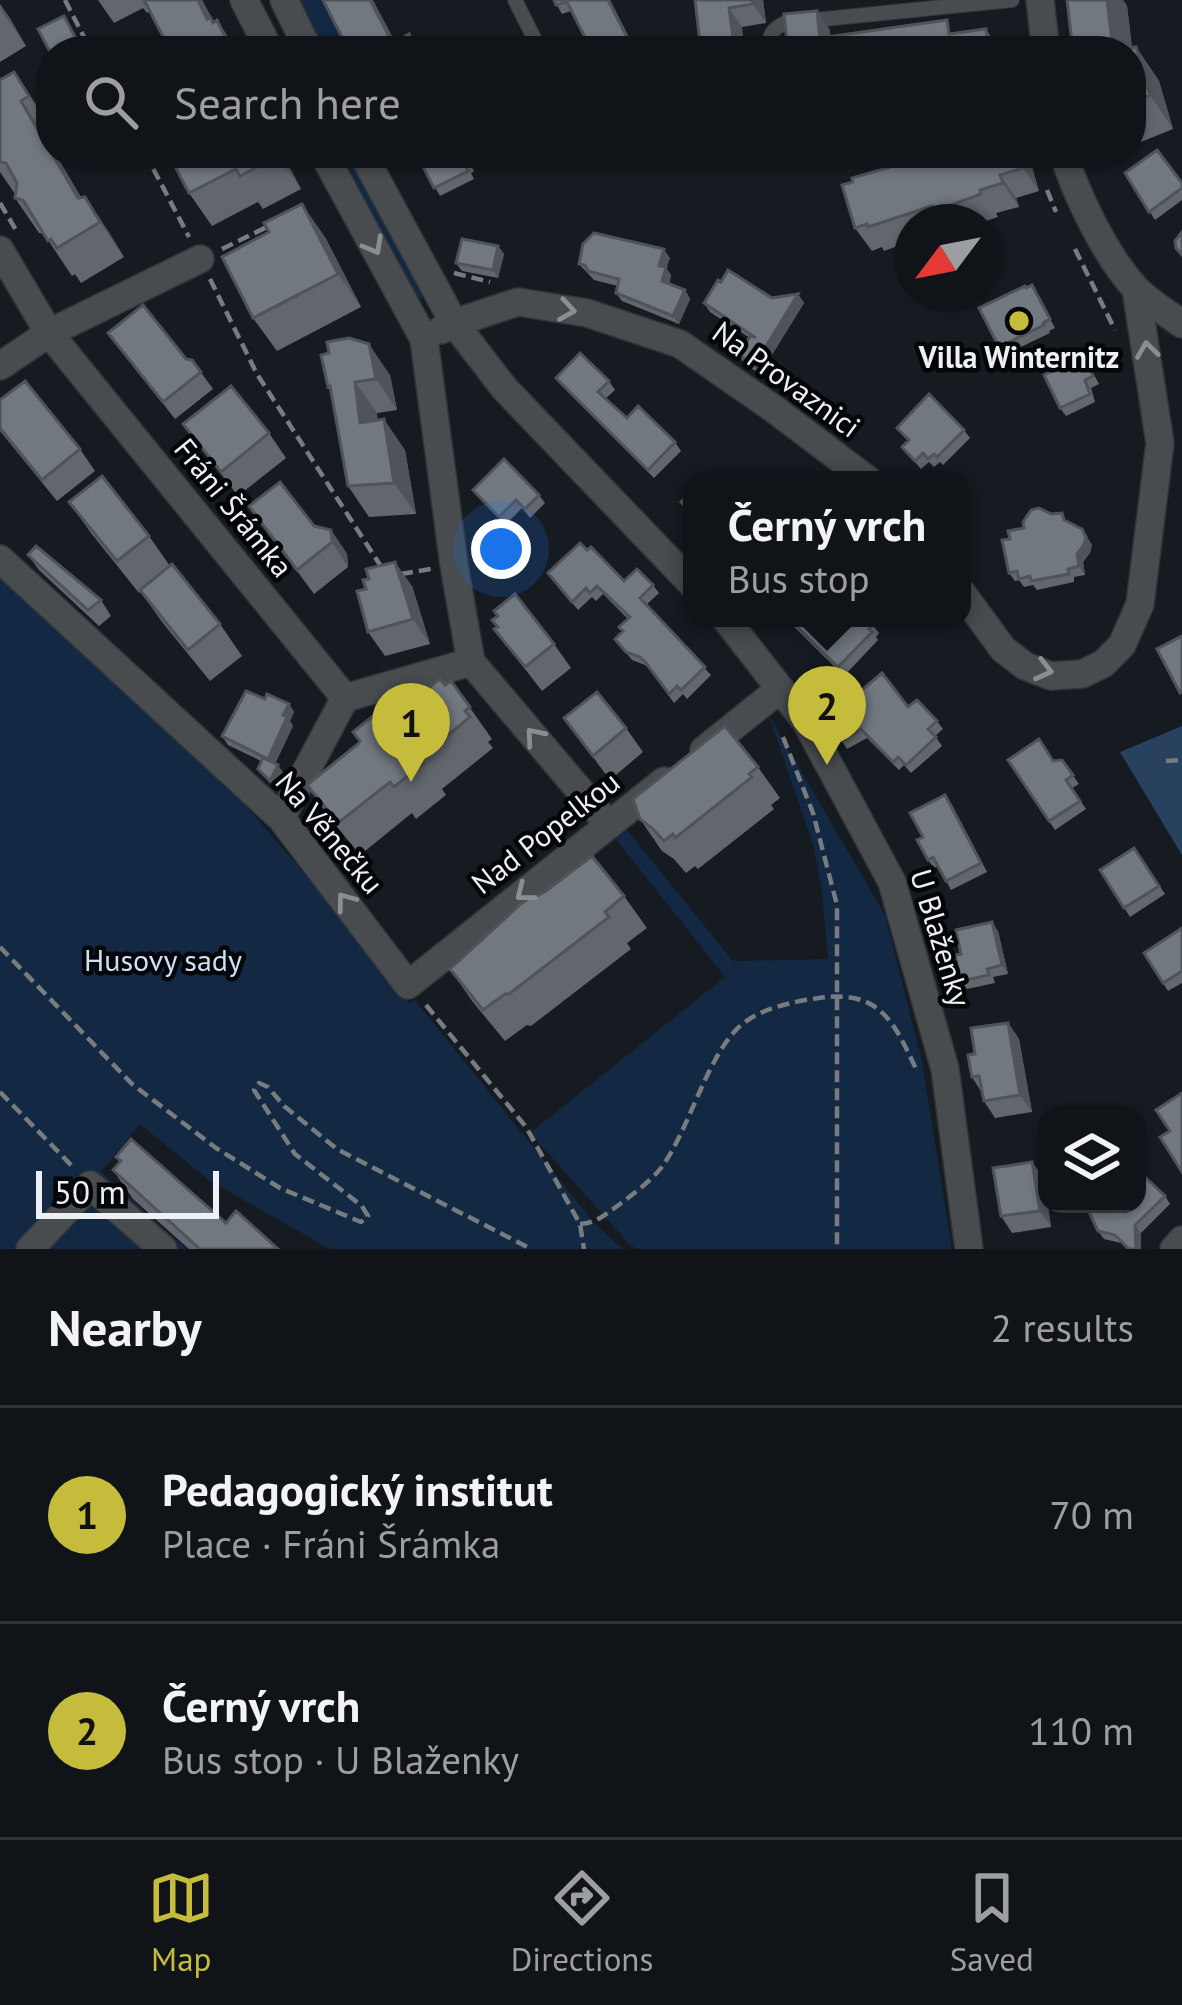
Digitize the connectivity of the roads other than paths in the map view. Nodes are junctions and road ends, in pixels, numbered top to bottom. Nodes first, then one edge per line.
1 (244, 0) edge
2 (284, 0) edge
3 (515, 0) edge
4 (1012, 0) edge
5 (1040, 0) edge
6 (263, 36) edge
7 (302, 36) edge
8 (533, 36) edge
9 (770, 36) edge
10 (1044, 36) edge
11 (331, 168) edge
12 (370, 168) edge
13 (1069, 168) edge
14 (11, 244) edge
15 (200, 259) road end
16 (1136, 289) junction
17 (454, 323) junction
18 (1182, 324) edge
19 (49, 333) junction
20 (424, 340) junction
21 (0, 366) edge
22 (856, 471) edge
23 (0, 559) edge
24 (683, 575) edge
25 (971, 606) edge
26 (732, 627) edge
27 (471, 662) junction
28 (780, 689) junction
29 (345, 698) junction
30 (281, 818) junction
31 (610, 825) junction
32 (409, 985) joint
33 (1182, 1240) edge
34 (30, 1249) edge
35 (164, 1249) edge
36 (969, 1249) edge
37 (1174, 1249) edge

1 - 6 street
2 - 7 street
3 - 8 lane
4 - 9 lane
5 - 10 street
11 -> 20 street
12 - 17 street
13 - 16 street
14 - 19 street, Fráni Šrámka
15 - 19 street
16 - 18 street
25 -> 16 street
17 - 20 street, Na Provaznici
17 -> 22 street, Na Provaznici
17 - 24 street
19 - 21 street
19 - 29 street, Fráni Šrámka
20 - 27 street
23 - 30 street, Na Věnečku
26 - 28 street, U Blaženky
27 - 29 street
31 -> 27 street
28 - 31 street, Nad Popelkou
28 - 36 street, U Blaženky
29 - 30 street
32 -> 30 street, Na Věnečku
31 -> 32 street, Nad Popelkou
33 - 37 street
34 - 35 street

